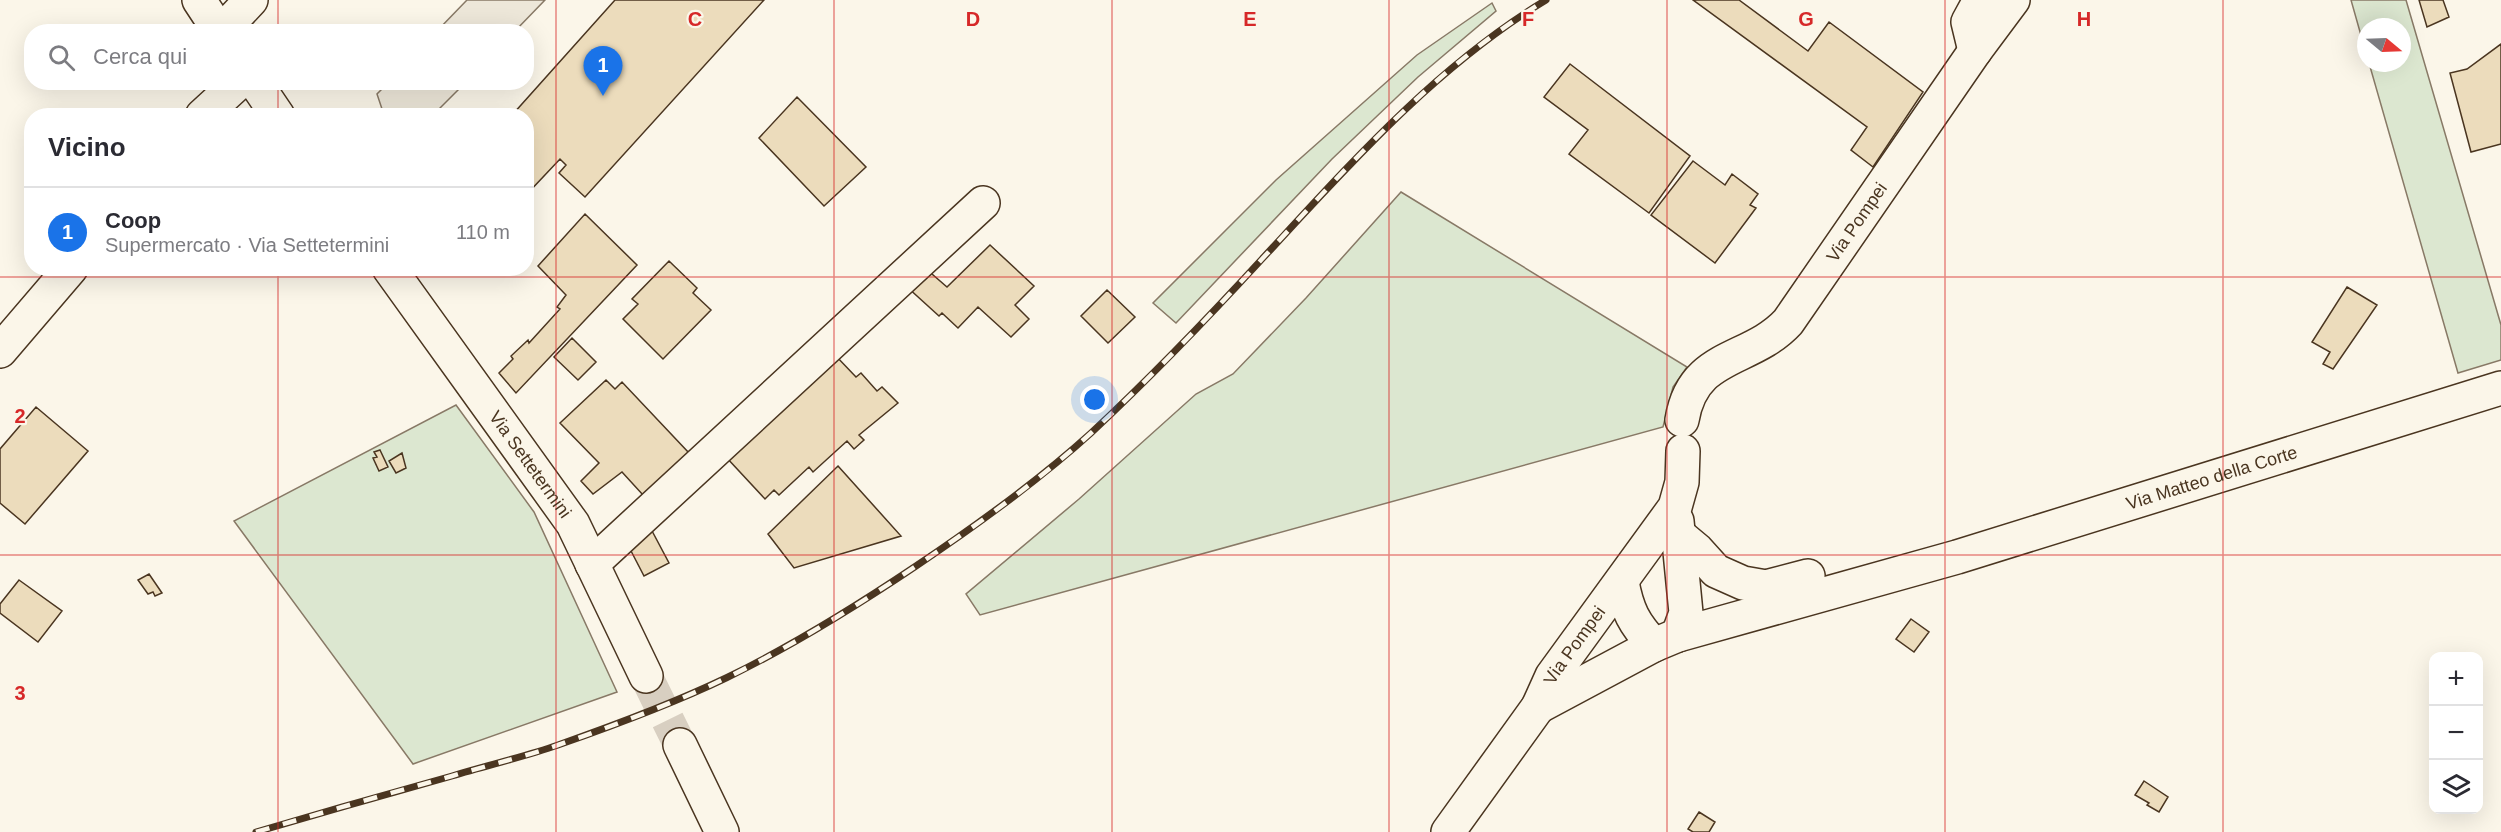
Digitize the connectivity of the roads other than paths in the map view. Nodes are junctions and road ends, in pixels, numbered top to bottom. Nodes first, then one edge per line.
1 (199, 0) edge
2 (251, 0) edge
3 (1980, 0) edge
4 (2013, 0) edge
5 (216, 24) edge
6 (228, 24) edge
7 (1975, 51) junction
8 (230, 90) edge
9 (260, 90) edge
10 (211, 108) edge
11 (273, 108) edge
12 (983, 203) dead end
13 (64, 276) edge
14 (395, 276) edge
15 (0, 351) edge
16 (2501, 388) edge
17 (1677, 521) junction
18 (592, 564) junction
19 (1923, 567) junction
20 (1622, 582) junction
21 (1666, 640) junction
22 (646, 676) tunnel mouth
23 (1538, 707) junction
24 (680, 745) tunnel mouth
25 (722, 832) edge
26 (1448, 832) edge

1 - 5 street
2 - 6 street
3 - 7 street
4 - 7 street, Via Pompei
7 - 17 street, Via Pompei
8 - 10 street
9 - 11 street
12 - 18 street
13 - 15 street
14 - 18 street, Via Settetermini
16 - 19 street, Via Matteo della Corte
17 - 19 street, Via Matteo della Corte
17 - 20 street, Via Pompei
17 - 21 street
18 - 22 street, Via Settetermini
19 - 21 street, Via Matteo della Corte
20 - 21 street
20 - 23 street, Via Pompei
21 - 23 street, Via Matteo della Corte
23 - 26 street, Via Pompei
24 - 25 street

